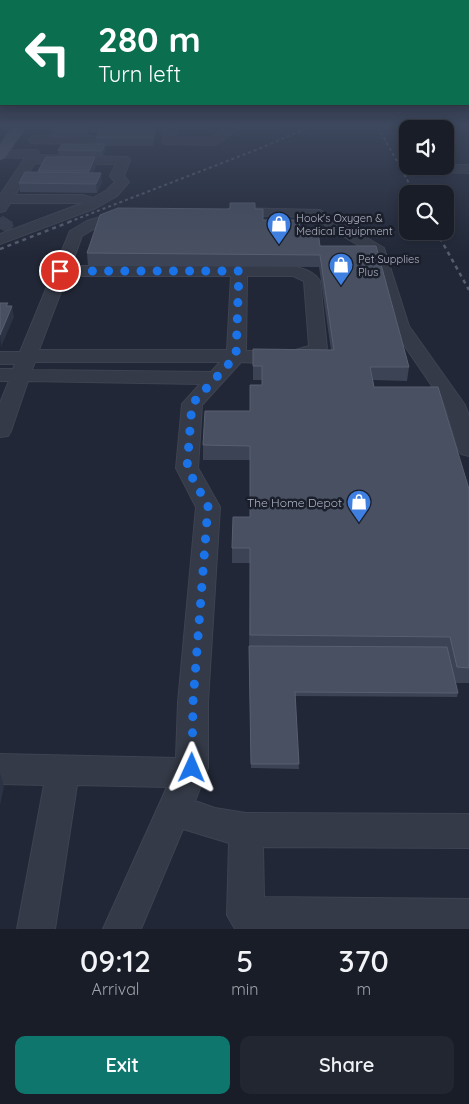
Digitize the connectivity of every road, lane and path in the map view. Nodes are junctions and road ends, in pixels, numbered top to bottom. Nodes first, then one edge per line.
1 (22, 170) edge
2 (119, 170) edge
3 (91, 205) junction
4 (144, 212) edge
5 (218, 212) edge
6 (2, 218) edge
7 (60, 271) junction
8 (239, 271) junction
9 (236, 356) junction
10 (0, 358) edge
11 (15, 374) edge
12 (210, 385) junction
13 (0, 430) edge
14 (469, 449) edge
15 (0, 769) edge
16 (63, 770) junction
17 (190, 773) junction
18 (175, 810) junction
19 (246, 830) junction
20 (469, 831) edge
21 (469, 918) edge
22 (36, 929) edge
23 (122, 929) edge

1 - 6 street
2 - 3 street
3 - 6 street
3 - 6 street
4 - 7 street
5 - 14 street
7 - 8 street
7 - 11 street
8 - 9 street
8 - 9 street
9 - 11 street
9 - 12 street
10 - 11 street
11 - 12 street
11 - 13 street
12 - 17 street
15 - 16 street
16 - 17 street
16 - 22 street
17 - 18 street
18 - 19 street
18 - 23 street
19 - 20 street
19 - 21 street

